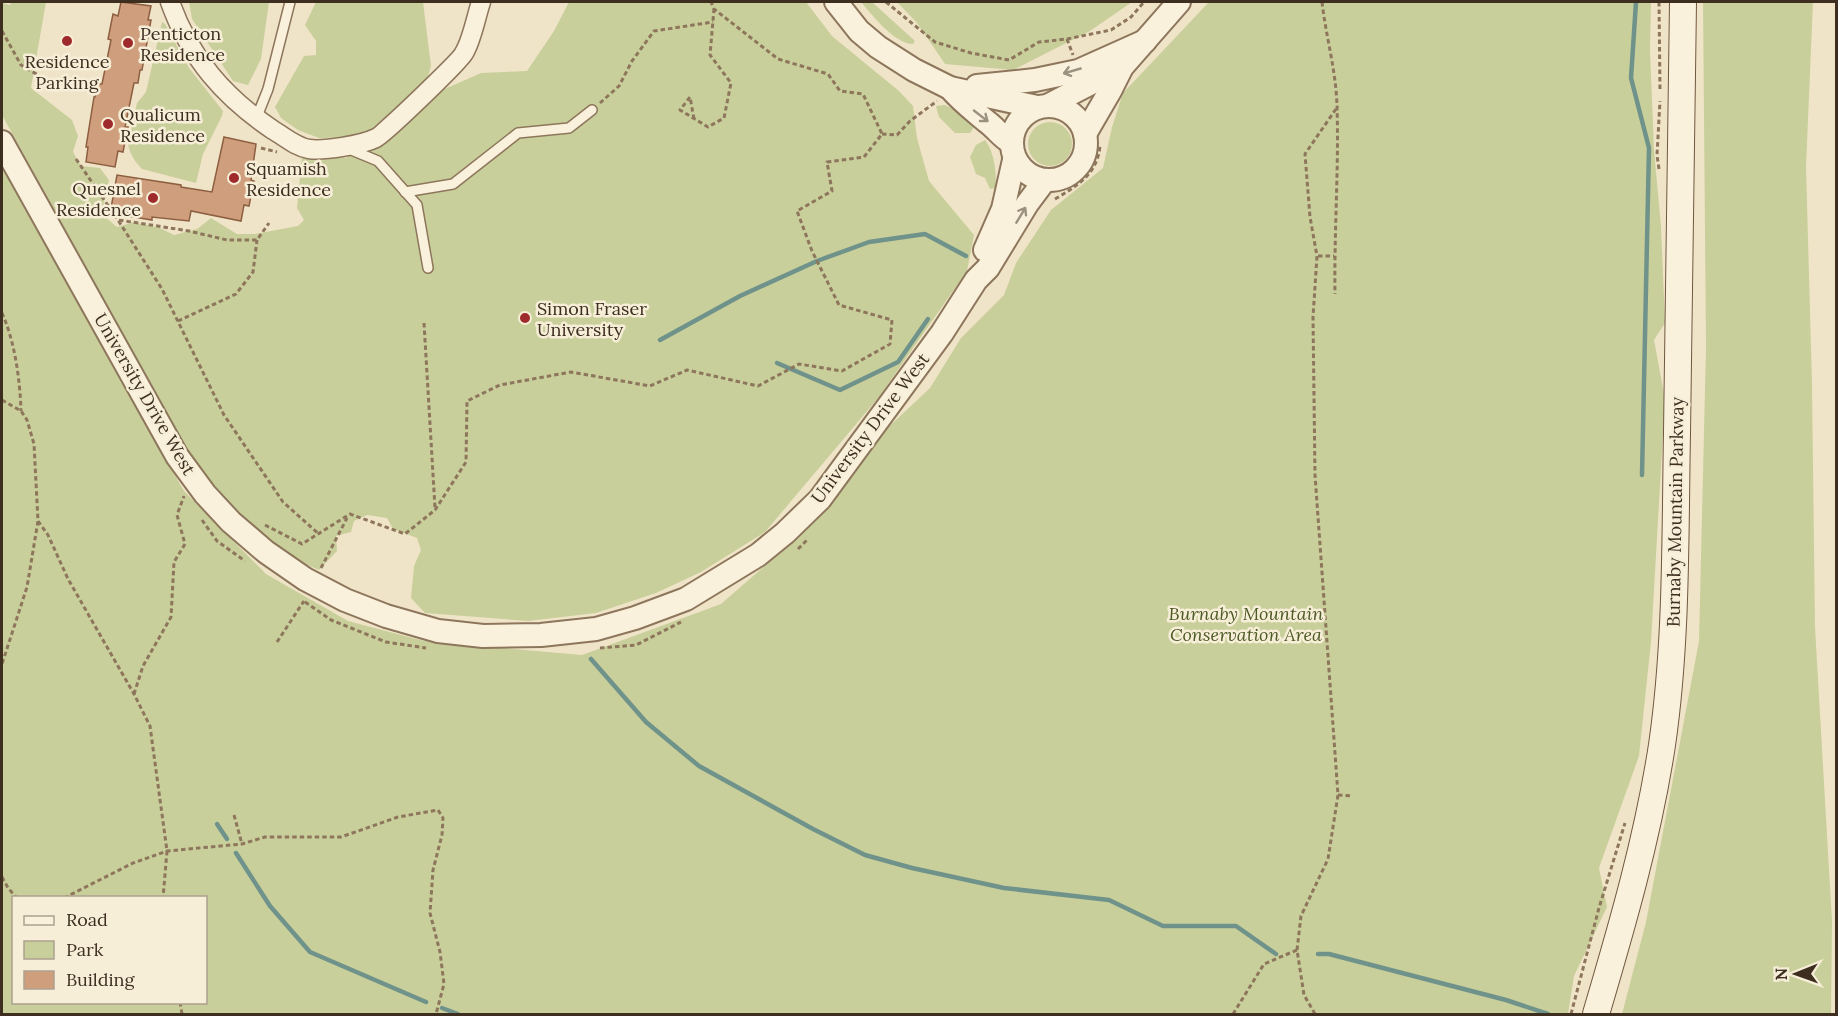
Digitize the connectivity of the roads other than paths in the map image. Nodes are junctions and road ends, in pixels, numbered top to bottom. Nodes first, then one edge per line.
1 (170, 2) edge
2 (290, 2) edge
3 (481, 2) edge
4 (836, 2) edge
5 (1179, 2) edge
6 (1683, 2) edge
7 (1145, 41) junction
8 (1122, 67) junction
9 (950, 88) junction
10 (1043, 106) junction
11 (592, 110) road end
12 (256, 118) junction
13 (1093, 136) junction
14 (2, 142) edge
15 (344, 147) junction
16 (1013, 152) junction
17 (1049, 190) junction
18 (405, 192) junction
19 (428, 268) dead end
20 (976, 280) junction
21 (1596, 1014) edge

1 - 12 street
2 - 12 lane
3 - 15 street
4 - 9 street
5 - 7 street
6 - 21 main road, Burnaby Mountain Parkway
7 - 8 street
7 -> 9 street
8 - 10 street
8 - 13 street
9 - 10 street
9 -> 16 street
10 - 13 street
10 - 16 street
11 - 18 lane
12 - 15 street
13 - 17 street
14 - 20 street, University Drive West
15 - 18 lane
16 - 17 street
16 - 20 street, University Drive West
20 -> 17 street, University Drive West
18 - 19 lane

